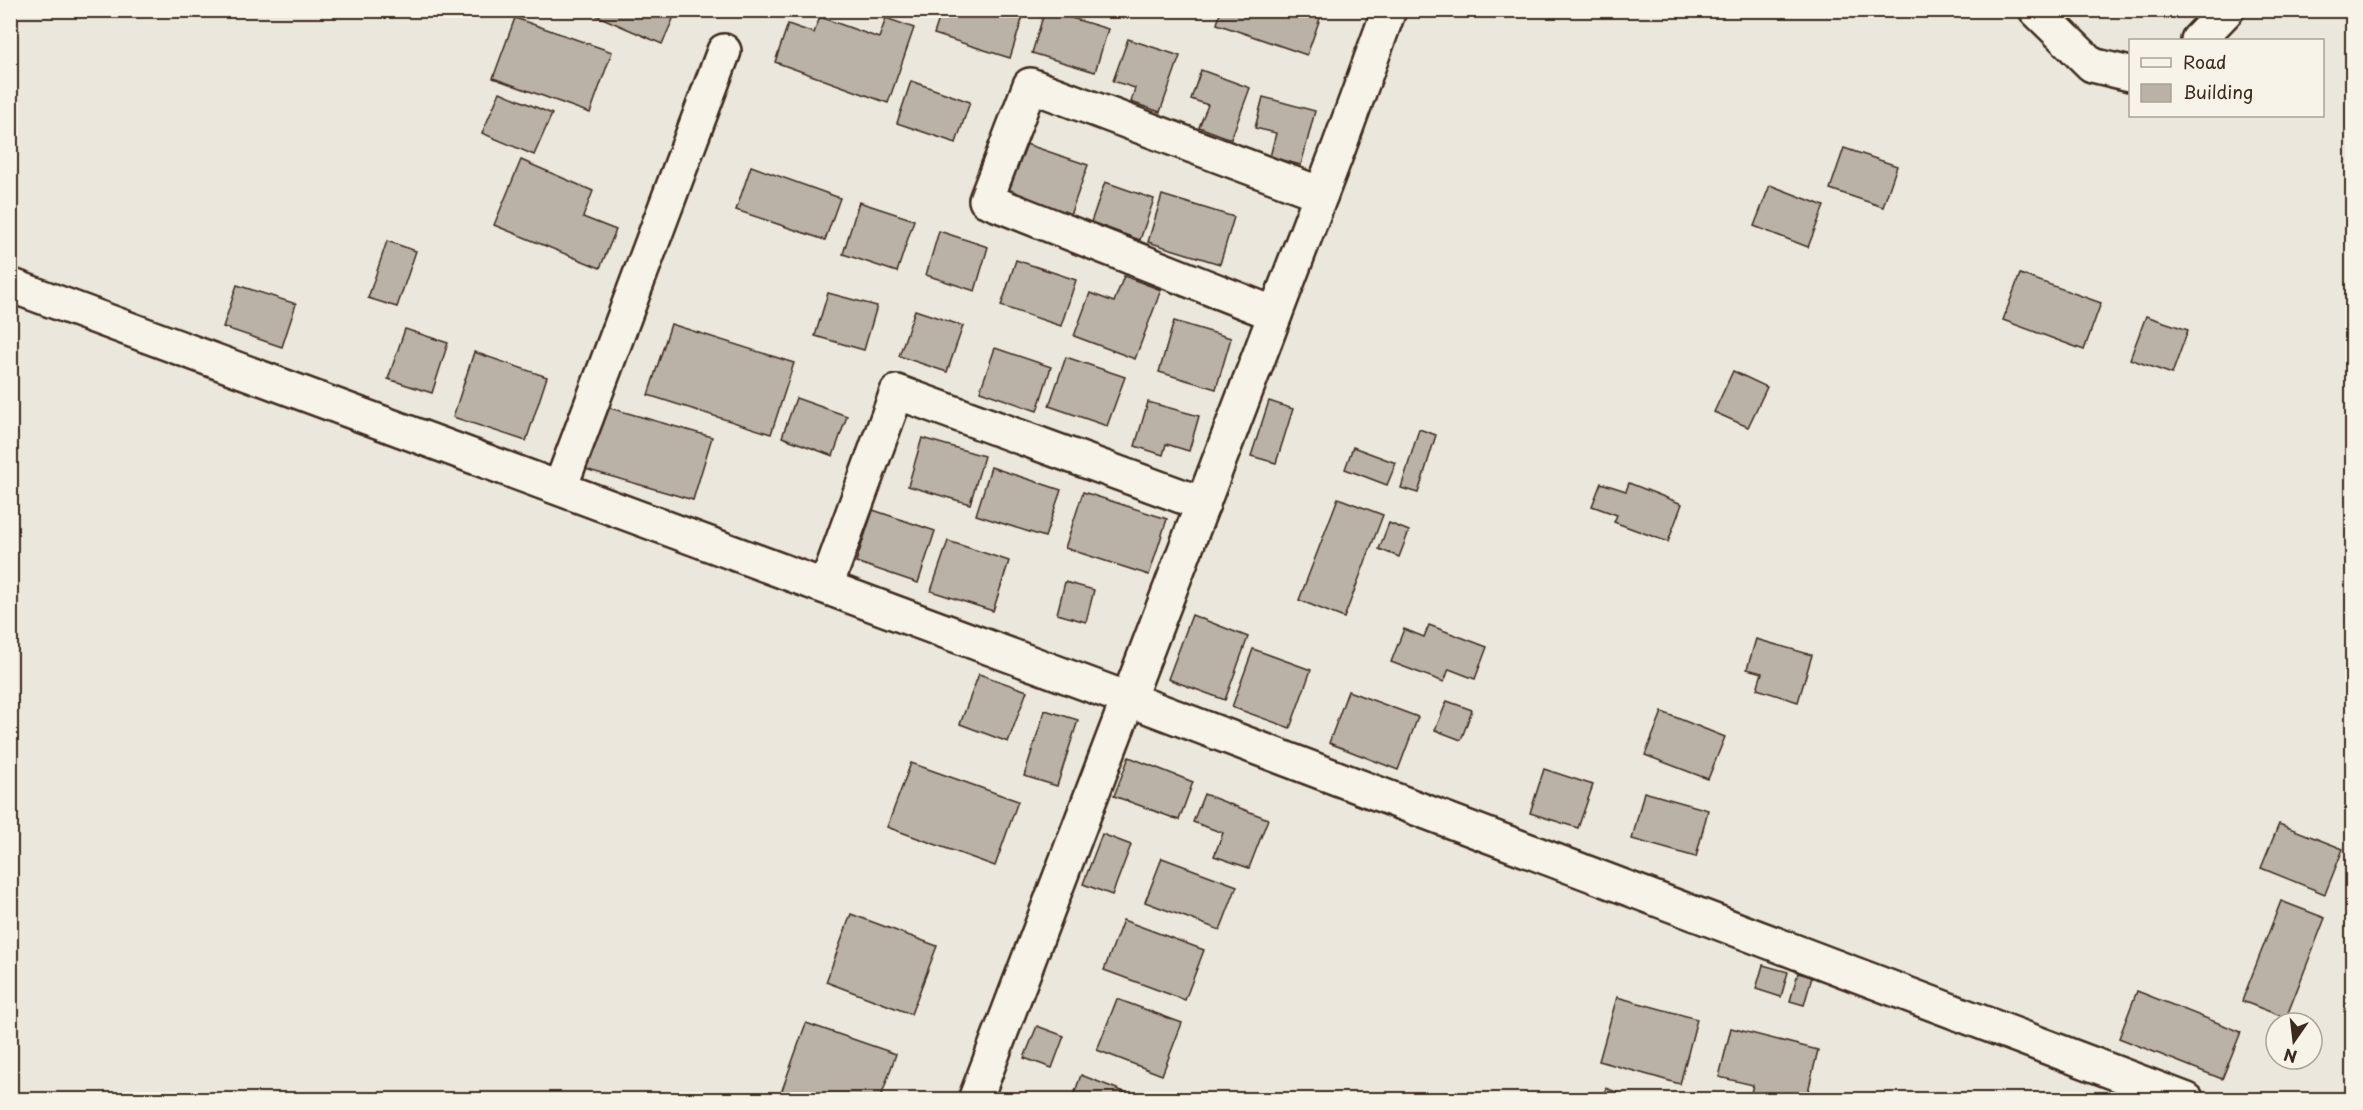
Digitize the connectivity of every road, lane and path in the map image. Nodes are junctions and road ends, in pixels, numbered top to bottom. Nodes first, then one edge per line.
1 (1389, 10) edge
2 (2036, 10) edge
3 (2227, 10) edge
4 (2199, 39) edge
5 (724, 51) dead end
6 (2129, 74) edge
7 (1322, 194) junction
8 (10, 285) edge
9 (1275, 314) junction
10 (560, 488) junction
11 (1203, 504) junction
12 (826, 586) junction
13 (1128, 699) junction
14 (975, 1100) edge
15 (2187, 1100) edge

1 - 7 street
2 - 6 street
3 - 4 street
5 - 10 street
7 - 9 street
7 - 9 street
8 - 10 street
9 - 11 street
10 - 12 street
11 - 12 street
11 - 13 street
12 - 13 street
13 - 14 street
13 - 15 street

